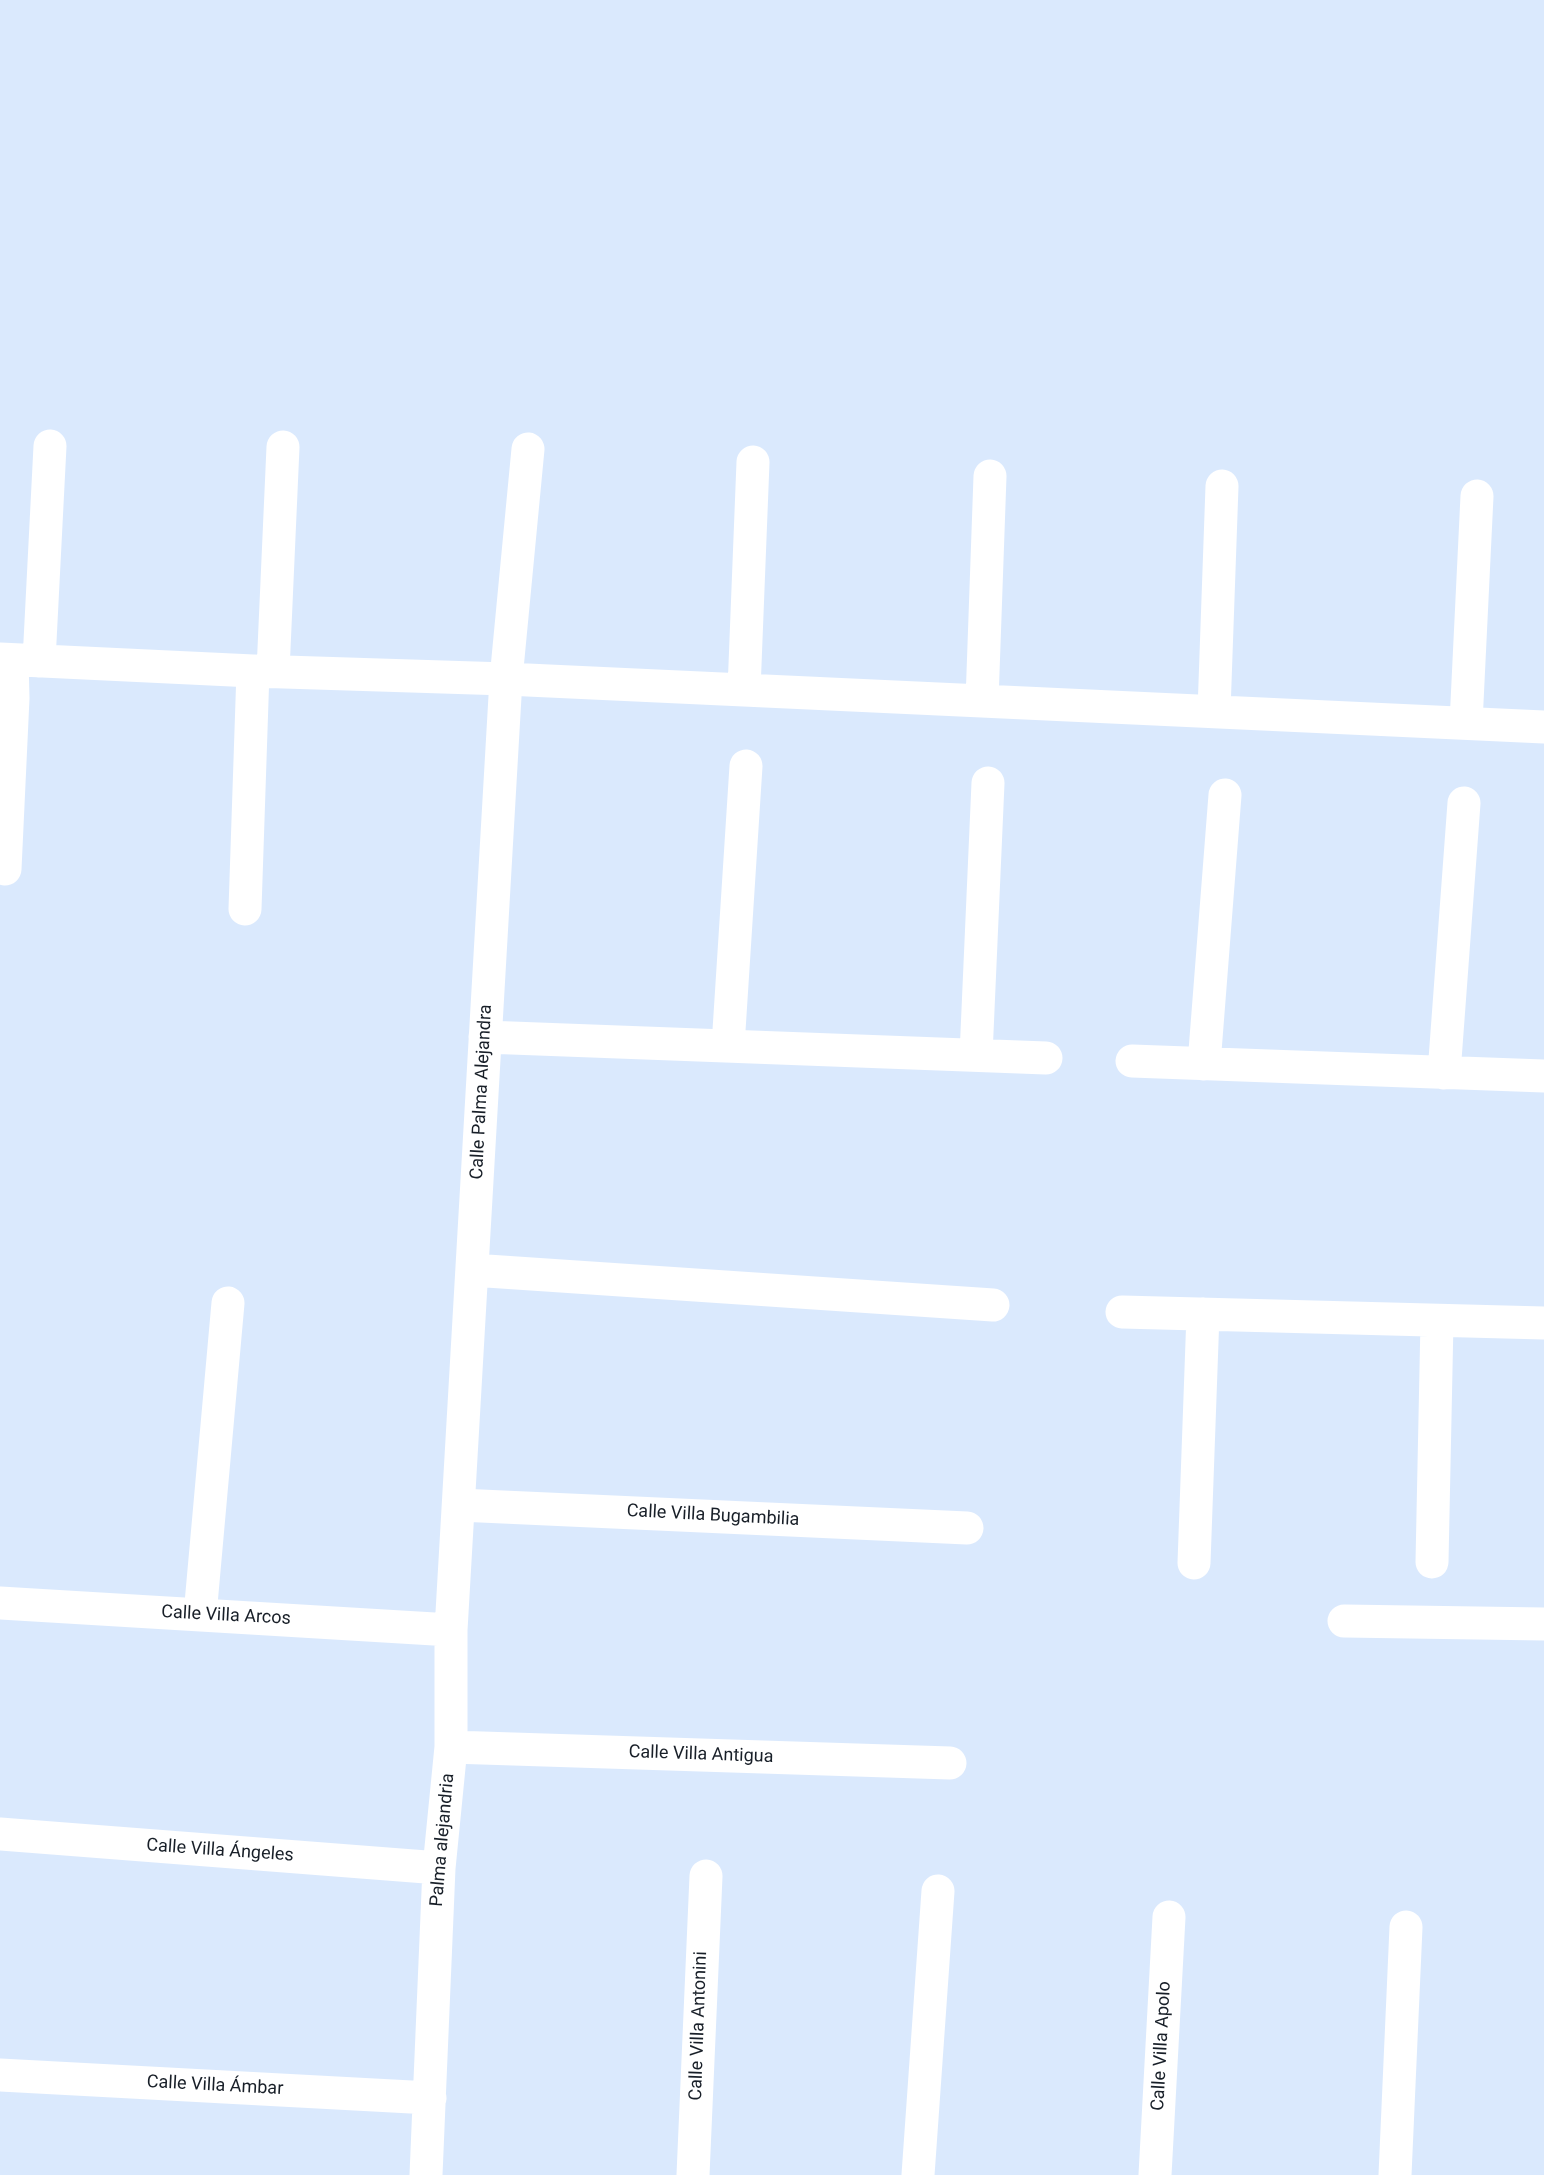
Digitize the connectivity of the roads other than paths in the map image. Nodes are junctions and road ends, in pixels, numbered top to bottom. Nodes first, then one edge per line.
1 (50, 446) dead end
2 (283, 447) dead end
3 (528, 449) dead end
4 (753, 462) dead end
5 (990, 476) dead end
6 (1222, 486) dead end
7 (1477, 495) dead end
8 (17, 660) edge
9 (263, 671) junction
10 (506, 679) junction
11 (744, 690) junction
12 (982, 701) junction
13 (1214, 711) junction
14 (1466, 723) junction
15 (1544, 727) edge
16 (746, 766) dead end
17 (988, 783) dead end
18 (1225, 795) dead end
19 (1464, 803) dead end
20 (5, 869) dead end
21 (245, 909) dead end
22 (485, 1037) junction
23 (728, 1046) junction
24 (976, 1055) junction
25 (1046, 1058) dead end
26 (1132, 1061) dead end
27 (1204, 1064) junction
28 (1444, 1073) junction
29 (1544, 1076) edge
30 (472, 1270) junction
31 (228, 1303) dead end
32 (993, 1305) dead end
33 (1122, 1312) dead end
34 (1203, 1314) junction
35 (1437, 1321) junction
36 (1544, 1323) edge
37 (459, 1505) junction
38 (967, 1528) dead end
39 (1432, 1562) dead end
40 (1194, 1563) dead end
41 (0, 1604) edge
42 (200, 1615) junction
43 (1344, 1621) dead end
44 (1544, 1624) edge
45 (451, 1630) junction
46 (451, 1747) junction
47 (950, 1763) dead end
48 (0, 1834) edge
49 (439, 1868) junction
50 (706, 1876) dead end
51 (938, 1891) dead end
52 (1169, 1917) dead end
53 (1406, 1927) dead end
54 (0, 2075) edge
55 (430, 2098) junction
56 (426, 2175) edge
57 (693, 2175) edge
58 (918, 2175) edge
59 (1155, 2175) edge
60 (1395, 2175) edge

1 - 8 street
2 - 9 street
3 - 10 street, Calle Palma Alejandra
4 - 11 street
5 - 12 street
6 - 13 street
7 - 14 street
8 - 9 street
8 - 20 street
9 - 10 street
9 - 21 street
10 - 11 street
10 - 22 street, Calle Palma Alejandra
11 - 12 street
12 - 13 street
13 - 14 street
14 - 15 street
16 - 23 street
17 - 24 street
18 - 27 street
19 - 28 street
22 - 23 street
22 - 30 street, Calle Palma Alejandra
23 - 24 street
24 - 25 street
26 - 27 street
27 - 28 street
28 - 29 street
30 - 32 street
30 - 37 street, Calle Palma Alejandra
31 - 42 street
33 - 34 street
34 - 35 street
34 - 40 street
35 - 36 street
35 - 39 street
37 - 38 street, Calle Villa Bugambilia
37 - 45 street, Palma alejandria
41 - 42 street, Calle Villa Arcos
42 - 45 street, Calle Villa Arcos
43 - 44 street
45 - 46 street, Palma alejandria
46 - 47 street, Calle Villa Antigua
46 - 49 street, Palma alejandria
48 - 49 street, Calle Villa Ángeles
49 - 55 street, Palma alejandria
50 - 57 street, Calle Villa Antonini
51 - 58 street
52 - 59 street, Calle Villa Apolo
53 - 60 street
54 - 55 street, Calle Villa Ámbar
55 - 56 street, Palma alejandria

